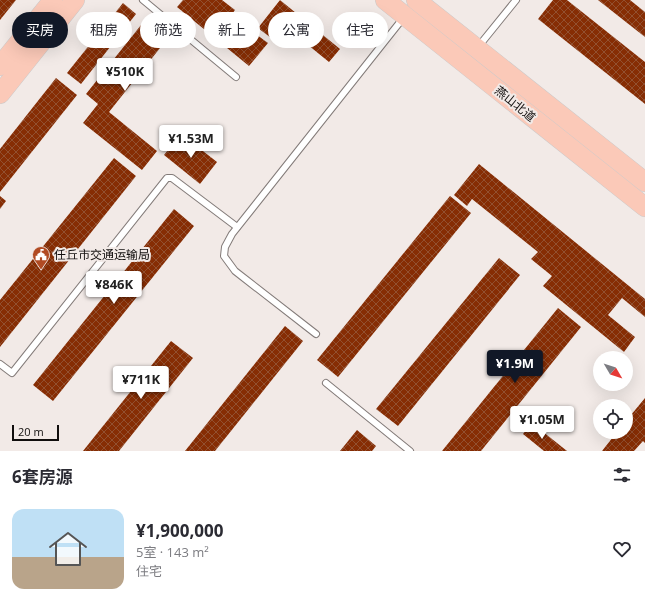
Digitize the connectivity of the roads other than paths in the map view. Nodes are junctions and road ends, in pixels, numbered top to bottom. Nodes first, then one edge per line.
1 (53, 0) edge
2 (75, 0) edge
3 (143, 0) edge
4 (385, 0) edge
5 (416, 0) edge
6 (516, 0) edge
7 (405, 16) junction
8 (477, 49) junction
9 (0, 66) edge
10 (236, 76) dead end
11 (0, 94) edge
12 (645, 182) edge
13 (645, 207) edge
14 (237, 227) junction
15 (316, 334) dead end
16 (0, 364) edge
17 (326, 383) dead end
18 (410, 451) edge

1 - 9 main road
2 - 11 main road
3 - 10 lane
4 - 7 main road, 燕山北道
5 - 8 main road, 燕山北道
6 - 8 lane
7 - 13 main road, 燕山北道
7 - 14 lane
8 - 12 main road, 燕山北道
14 - 15 lane
14 - 16 lane
17 - 18 lane

